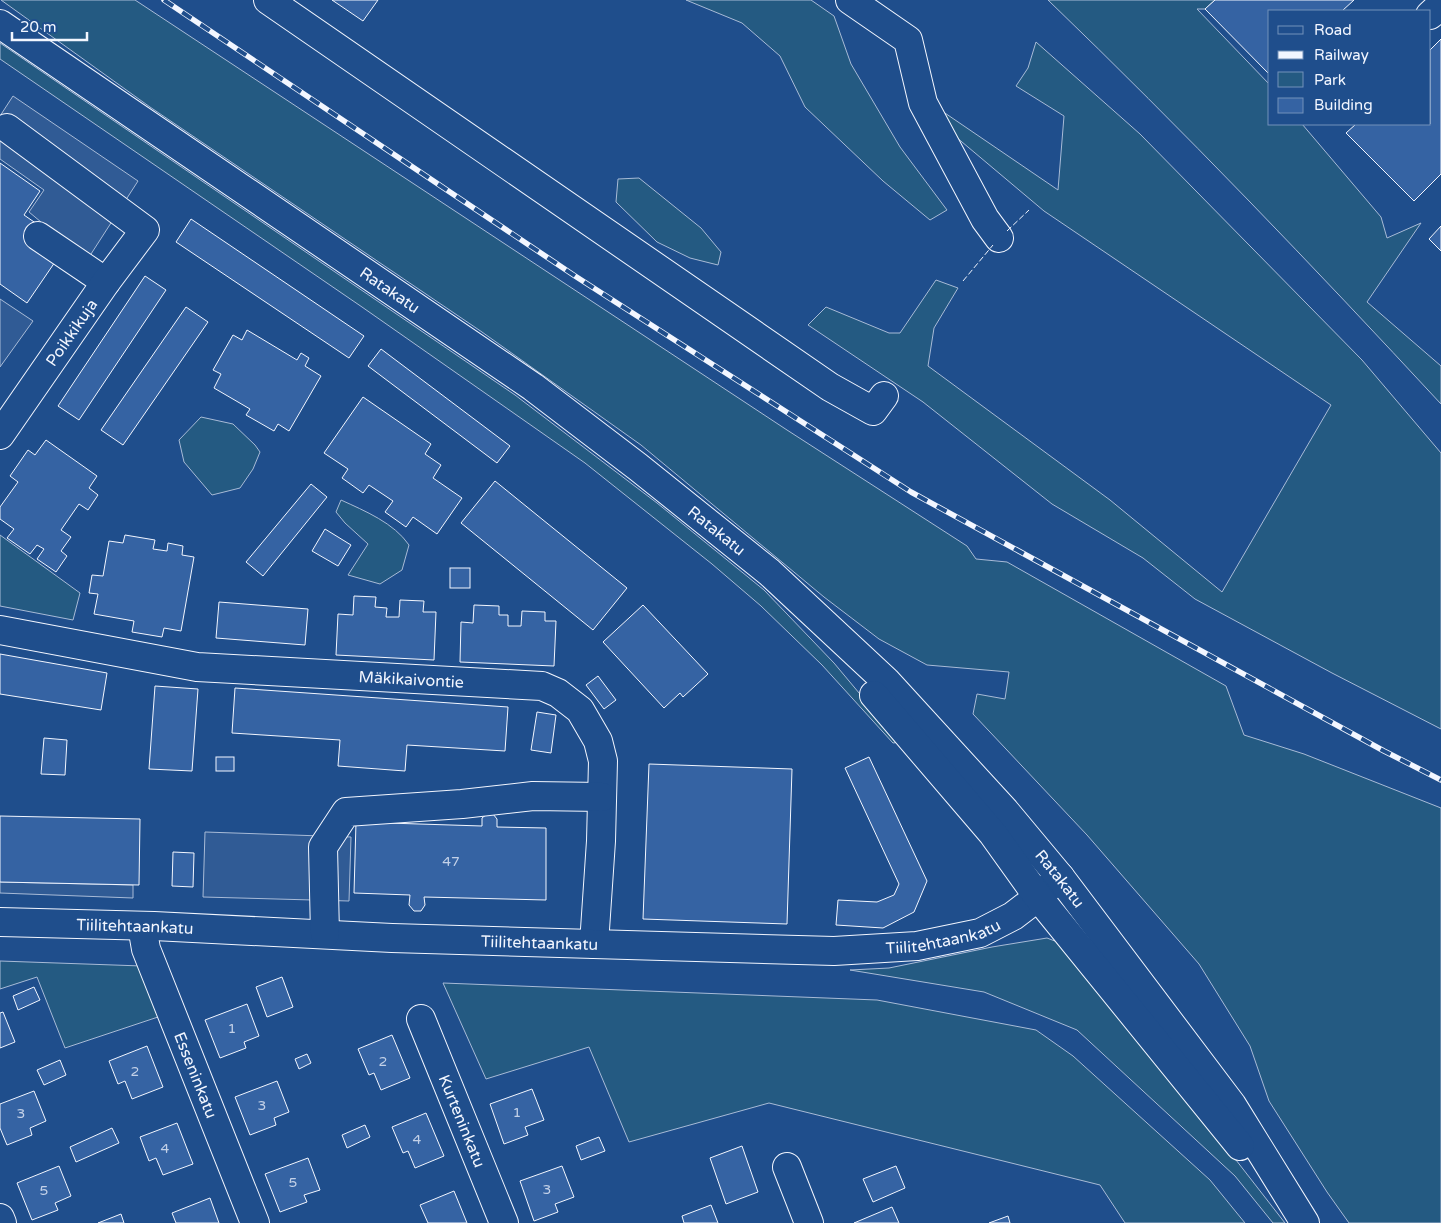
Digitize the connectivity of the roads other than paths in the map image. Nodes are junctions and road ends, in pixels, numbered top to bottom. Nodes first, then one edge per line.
1 (268, 0) edge
2 (850, 0) edge
3 (1441, 5) edge
4 (1431, 14) edge
5 (0, 24) edge
6 (7, 128) dead end
7 (38, 236) dead end
8 (999, 238) dead end
9 (106, 282) junction
10 (884, 396) dead end
11 (9, 404) edge
12 (0, 435) edge
13 (769, 572) junction
14 (0, 630) edge
15 (602, 797) junction
16 (1060, 877) junction
17 (1038, 897) junction
18 (0, 922) edge
19 (142, 926) junction
20 (325, 934) junction
21 (594, 944) junction
22 (421, 1019) dead end
23 (787, 1167) dead end
24 (0, 1218) edge
25 (2, 1223) edge
26 (255, 1223) edge
27 (504, 1223) edge
28 (809, 1223) edge
29 (1304, 1223) edge

1 - 10 street
2 - 8 street
3 - 4 street
5 - 13 street, Ratakatu
6 - 9 street, Poikkikuja
7 - 9 street
9 - 11 street, Poikkikuja
11 - 12 street, Poikkikuja
13 - 16 street, Ratakatu
13 - 17 street, Ratakatu
14 - 15 street, Mäkikaivontie
15 - 20 street
15 - 21 street, Mäkikaivontie
16 - 17 street, Tiilitehtaankatu
16 - 29 street, Ratakatu
17 - 21 street, Tiilitehtaankatu
17 - 29 street, Ratakatu
18 - 19 street, Tiilitehtaankatu
19 - 20 street, Tiilitehtaankatu
19 - 26 street, Esseninkatu
20 - 21 street, Tiilitehtaankatu
22 - 27 street, Kurteninkatu
23 - 28 street
24 - 25 street

